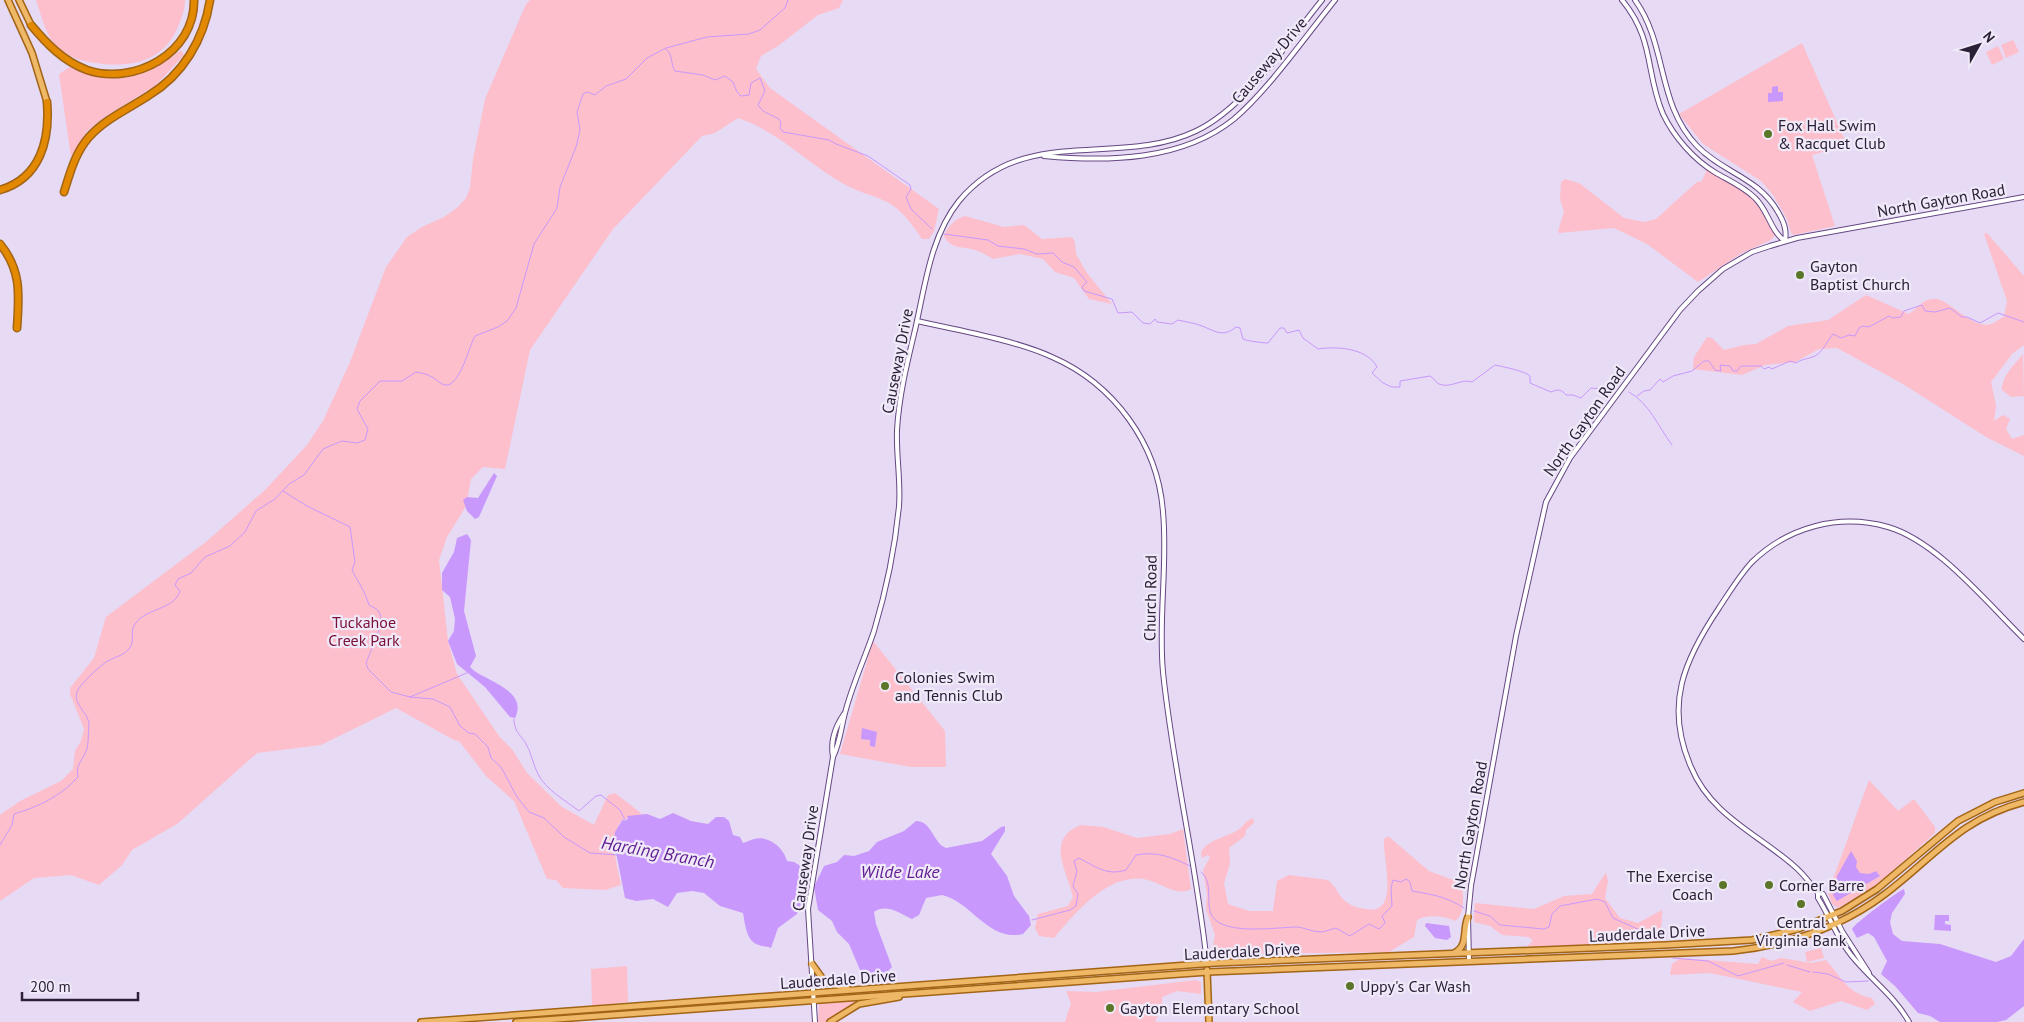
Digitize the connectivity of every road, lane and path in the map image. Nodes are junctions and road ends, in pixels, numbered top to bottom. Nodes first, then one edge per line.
1 (8, 0) edge
2 (19, 0) edge
3 (194, 0) edge
4 (210, 0) edge
5 (1322, 0) edge
6 (1335, 0) edge
7 (1622, 0) edge
8 (1634, 0) edge
9 (31, 25) joint
10 (47, 102) joint
11 (1041, 155) junction
12 (0, 190) edge
13 (64, 192) dead end
14 (2024, 197) edge
15 (1785, 241) junction
16 (0, 244) edge
17 (917, 321) junction
18 (17, 328) dead end
19 (2024, 639) edge
20 (2024, 793) edge
21 (2024, 802) edge
22 (1831, 916) junction
23 (1468, 917) junction
24 (1838, 922) junction
25 (1832, 925) junction
26 (1469, 953) junction
27 (1452, 954) junction
28 (1469, 961) junction
29 (812, 964) junction
30 (1207, 964) junction
31 (1208, 972) junction
32 (1870, 973) junction
33 (854, 990) junction
34 (920, 992) junction
35 (814, 993) junction
36 (815, 1000) junction
37 (421, 1022) edge
38 (516, 1022) edge
39 (815, 1022) edge
40 (830, 1022) edge
41 (1209, 1022) edge
42 (1909, 1022) edge

1 - 10 main road
2 - 9 main road
3 - 9 highway
4 - 13 highway
5 - 11 street, Causeway Drive
6 - 11 street, Causeway Drive
7 - 15 street
8 - 15 street
10 - 12 highway
11 - 17 street, Causeway Drive
14 - 15 street, North Gayton Road
15 - 23 street, North Gayton Road
16 - 18 highway
17 - 29 street, Causeway Drive
17 - 30 street, Church Road
19 - 22 street
20 - 22 main road, Lauderdale Drive
21 - 24 main road, Lauderdale Drive
22 - 24 street
22 - 25 street
22 - 26 main road, Lauderdale Drive
23 - 26 street, North Gayton Road
23 - 27 main road
24 - 25 main road, Lauderdale Drive
24 - 32 street
25 - 28 main road, Lauderdale Drive
25 - 32 street
26 - 27 main road, Lauderdale Drive
26 - 28 street, North Gayton Road
27 - 30 main road, Lauderdale Drive
28 - 31 main road, Lauderdale Drive
29 - 33 main road
29 - 35 street, Causeway Drive
30 - 31 main road, Church Road
30 - 33 main road, Lauderdale Drive
31 - 34 main road, Lauderdale Drive
31 - 41 main road, Church Road
32 - 42 street
33 - 35 main road, Lauderdale Drive
34 - 36 main road, Lauderdale Drive
34 - 40 main road
35 - 36 street, Causeway Drive
35 - 37 main road, Lauderdale Drive
36 - 38 main road, Lauderdale Drive
36 - 39 street, Causeway Drive

